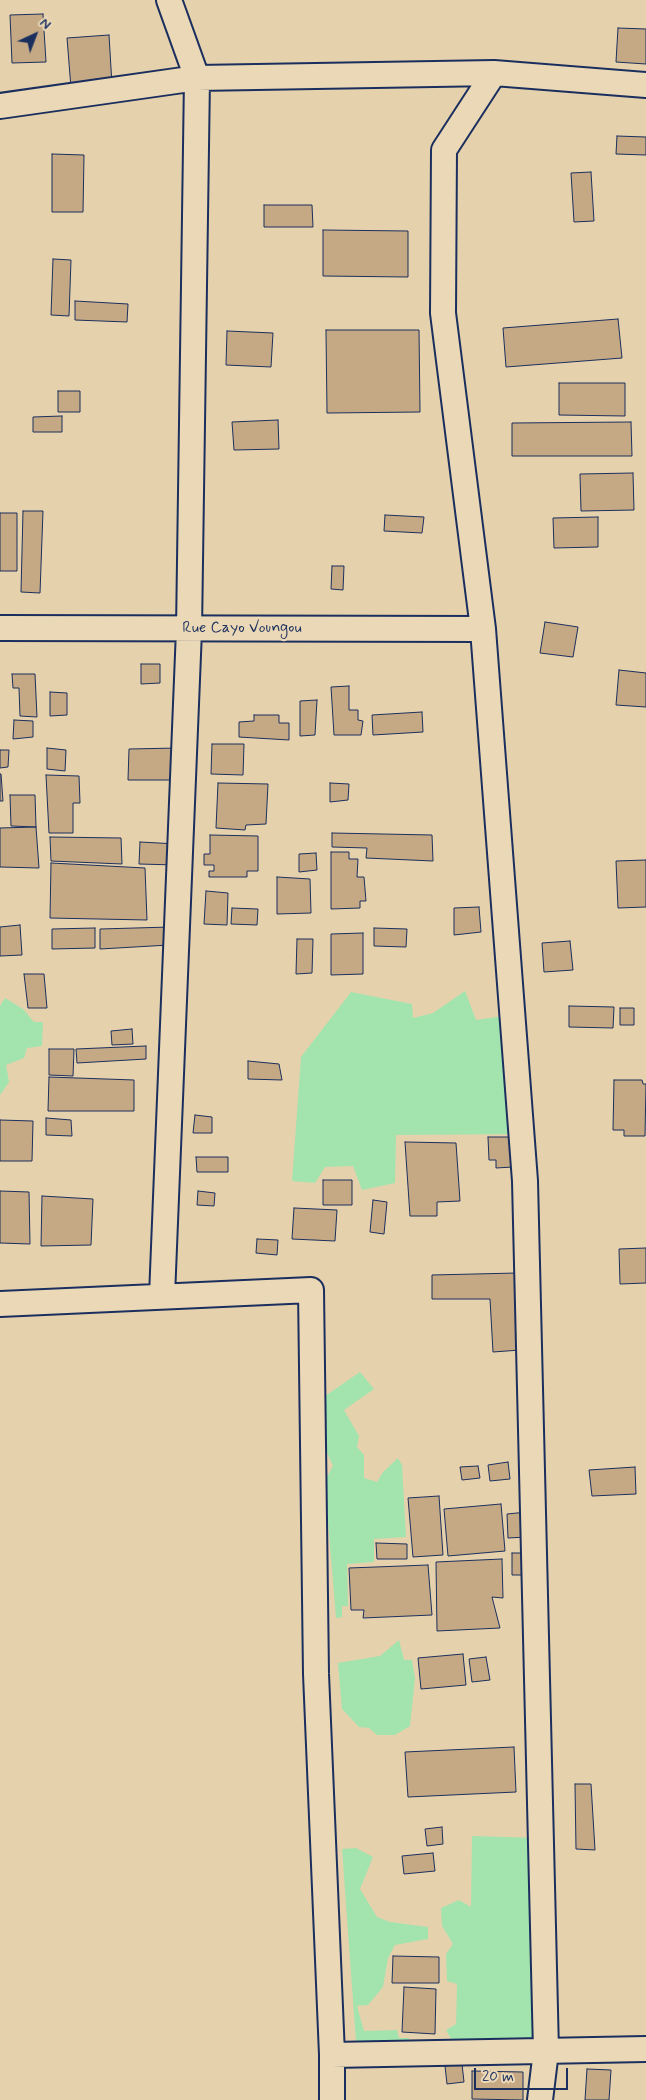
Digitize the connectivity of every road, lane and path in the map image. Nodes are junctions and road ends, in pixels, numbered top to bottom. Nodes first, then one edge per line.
1 (170, 0) edge
2 (494, 73) junction
3 (197, 78) junction
4 (646, 85) edge
5 (0, 106) edge
6 (0, 628) edge
7 (483, 629) junction
8 (189, 630) junction
9 (162, 1296) junction
10 (0, 1304) edge
11 (646, 2049) edge
12 (546, 2051) junction
13 (332, 2055) junction
14 (332, 2100) edge
15 (540, 2100) edge

1 - 3 street
2 - 3 street
2 - 4 street
2 - 7 street
3 - 5 street
3 - 8 street
6 - 8 street, Rue Cayo Voungou
7 - 8 street, Rue Cayo Voungou
7 - 12 street
8 - 9 street
9 - 10 street
9 - 13 street
11 - 12 street
12 - 13 street
12 - 15 street
13 - 14 street

